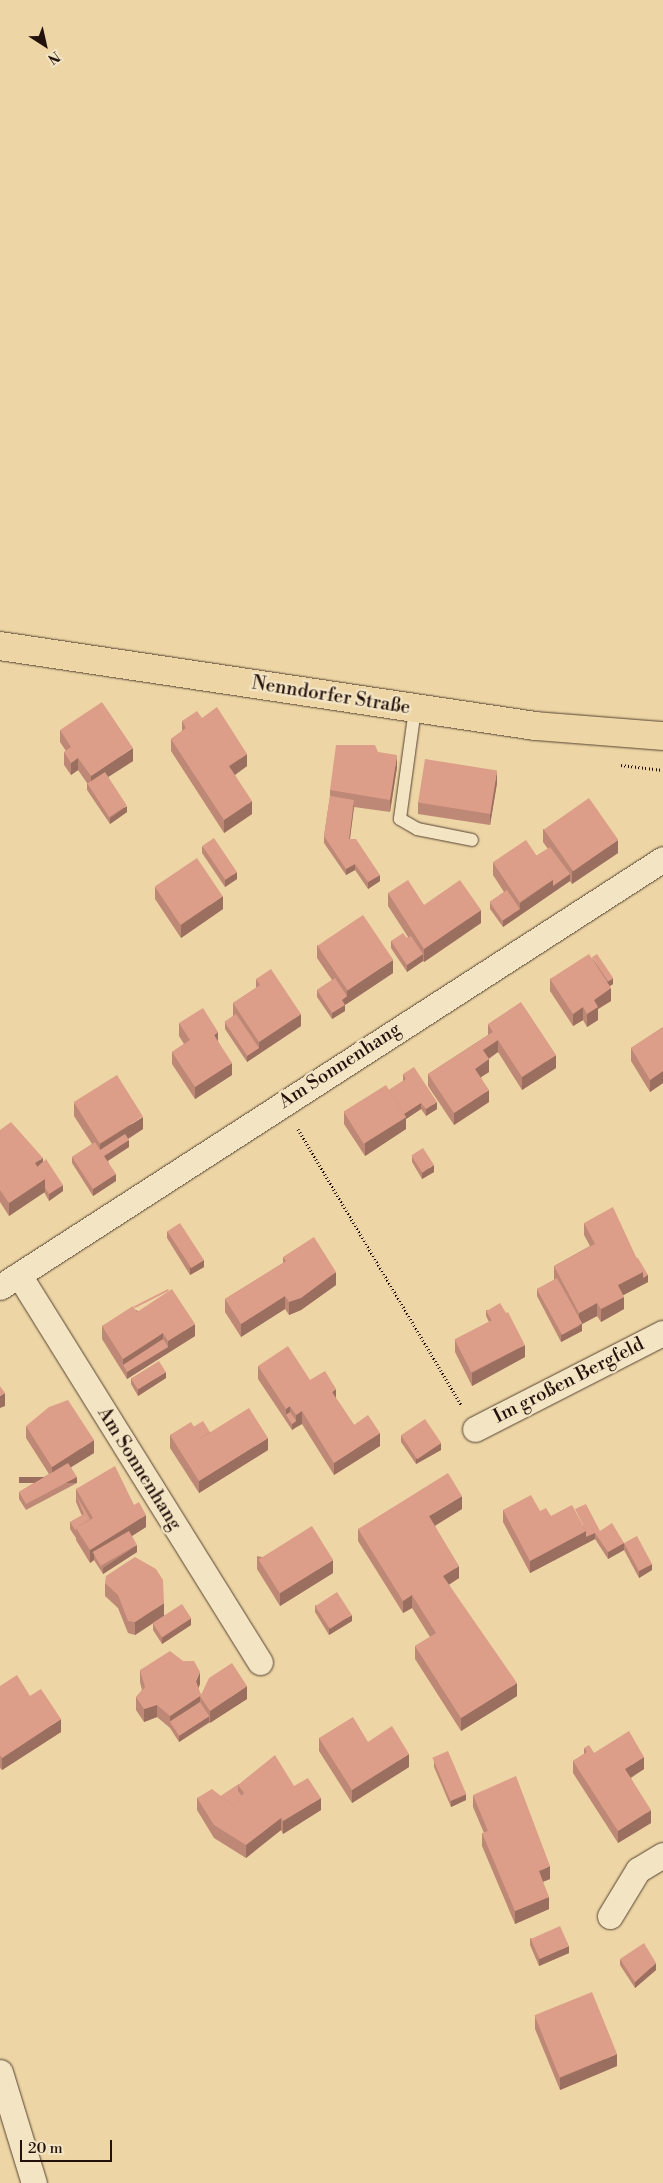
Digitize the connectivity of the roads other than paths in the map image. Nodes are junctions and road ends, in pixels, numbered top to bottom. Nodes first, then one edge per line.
1 (0, 646) edge
2 (415, 709) junction
3 (663, 736) edge
4 (472, 840) dead end
5 (663, 859) edge
6 (9, 1281) edge
7 (663, 1333) edge
8 (475, 1429) road end
9 (260, 1662) dead end
10 (663, 1855) edge
11 (610, 1916) dead end
12 (0, 2072) edge
13 (34, 2183) edge

1 - 2 main road, Nenndorfer Straße
2 - 3 main road, Nenndorfer Straße
2 - 4 lane
5 - 6 street, Am Sonnenhang
6 - 9 street, Am Sonnenhang
7 - 8 street, Im großen Bergfeld
10 - 11 street
12 - 13 street

